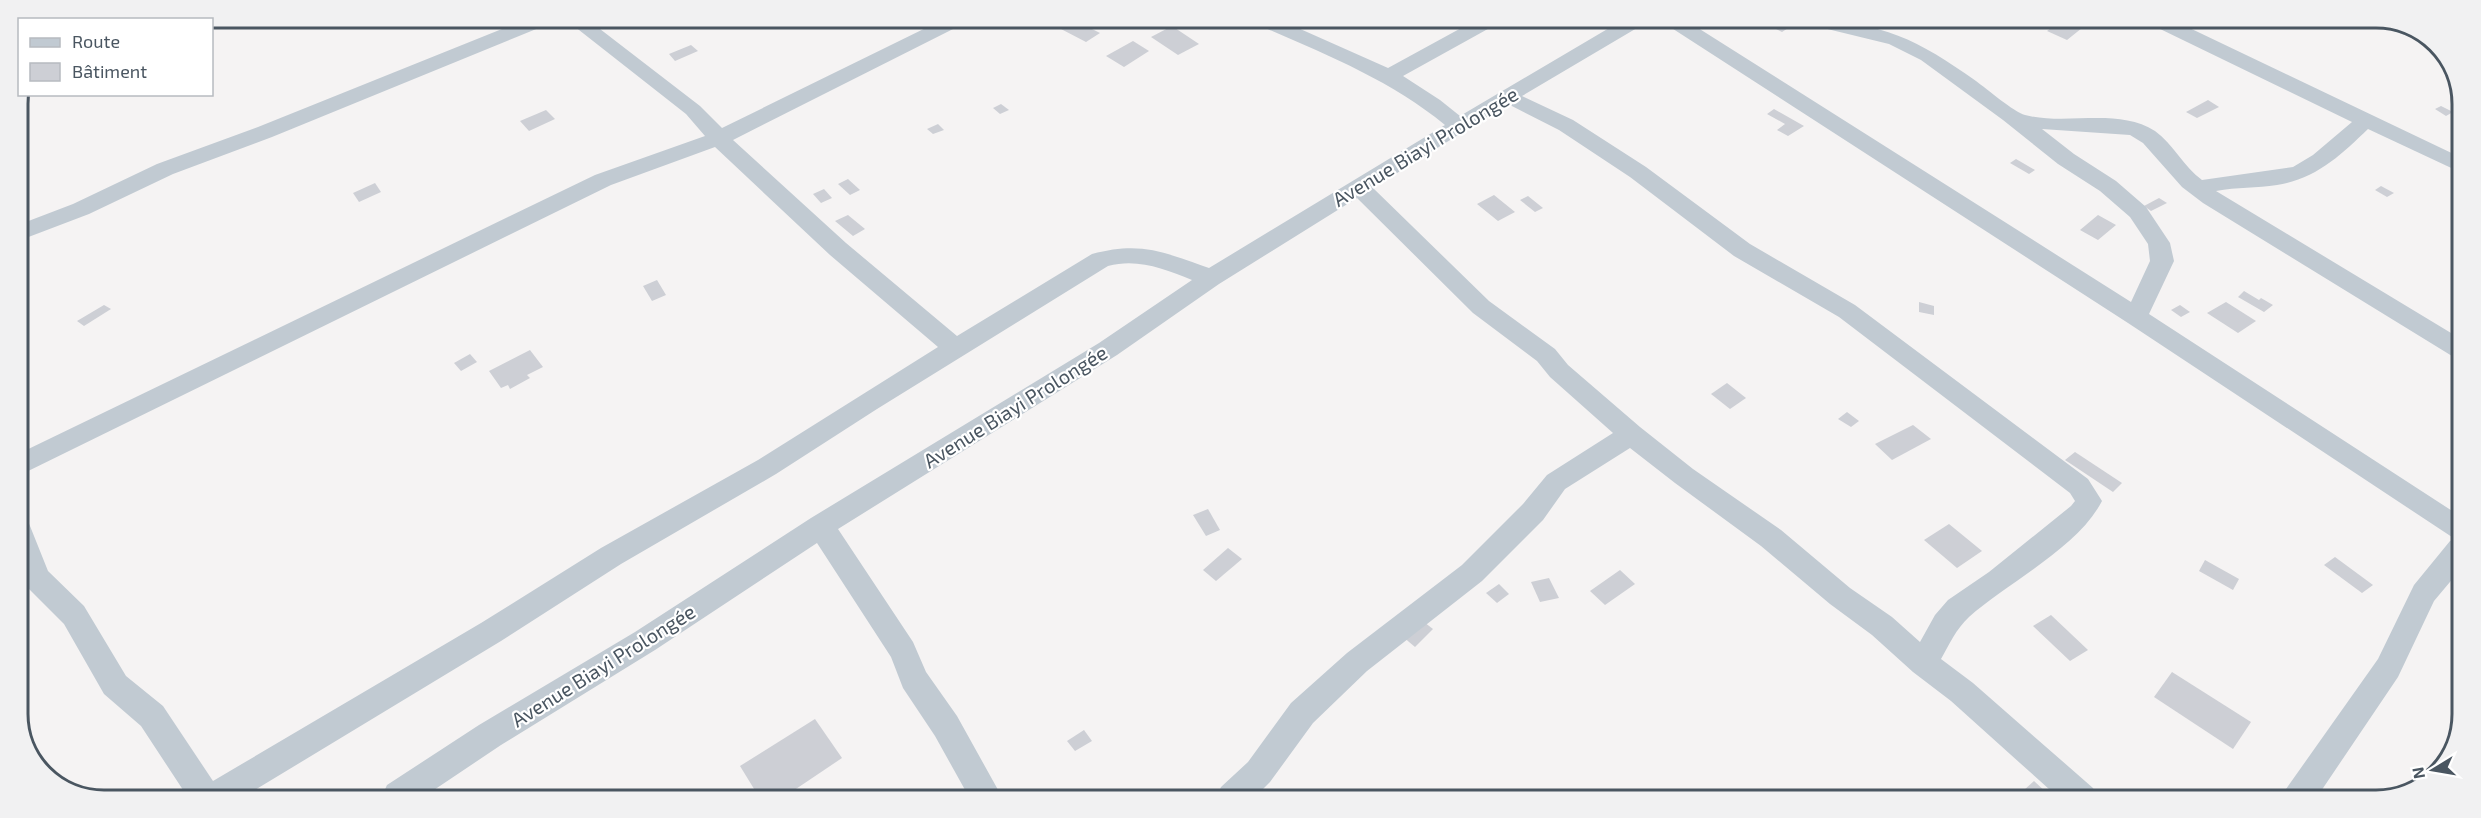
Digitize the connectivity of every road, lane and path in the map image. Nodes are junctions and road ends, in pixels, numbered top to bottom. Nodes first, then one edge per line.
1 (519, 29) edge
2 (588, 29) edge
3 (938, 29) edge
4 (1283, 29) edge
5 (1474, 29) edge
6 (1621, 29) edge
7 (1686, 29) edge
8 (1851, 29) edge
9 (2176, 29) edge
10 (1389, 76) junction
11 (1507, 96) junction
12 (2366, 120) junction
13 (2019, 122) junction
14 (1459, 125) junction
15 (719, 138) junction
16 (2452, 161) edge
17 (1359, 187) junction
18 (2199, 189) junction
19 (29, 229) edge
20 (1211, 278) junction
21 (2136, 317) junction
22 (2452, 345) edge
23 (955, 348) junction
24 (1631, 434) junction
25 (29, 461) edge
26 (2452, 525) edge
27 (821, 526) junction
28 (29, 559) edge
29 (2452, 559) edge
30 (1923, 663) junction
31 (201, 790) edge
32 (226, 790) edge
33 (407, 790) edge
34 (982, 790) edge
35 (1240, 790) edge
36 (2072, 790) edge
37 (2304, 790) edge

1 - 19 street
2 - 15 street
3 - 15 street
4 - 10 street
5 - 10 street
6 - 11 street, Avenue Biayi Prolongée
7 - 21 street
8 - 13 street
9 - 12 street
10 - 14 street
11 - 14 street, Avenue Biayi Prolongée
11 - 30 street
12 - 16 street
12 - 18 street
13 - 18 street
13 - 21 street
14 - 17 street, Avenue Biayi Prolongée
15 - 23 street
15 - 25 street
17 - 20 street, Avenue Biayi Prolongée
17 - 24 street
18 - 22 street
20 - 23 street
20 - 27 street, Avenue Biayi Prolongée
21 - 26 street
23 - 32 street
24 - 30 street
24 - 35 street
27 - 33 street, Avenue Biayi Prolongée
27 - 34 street
28 - 31 street
29 - 37 street
30 - 36 street

